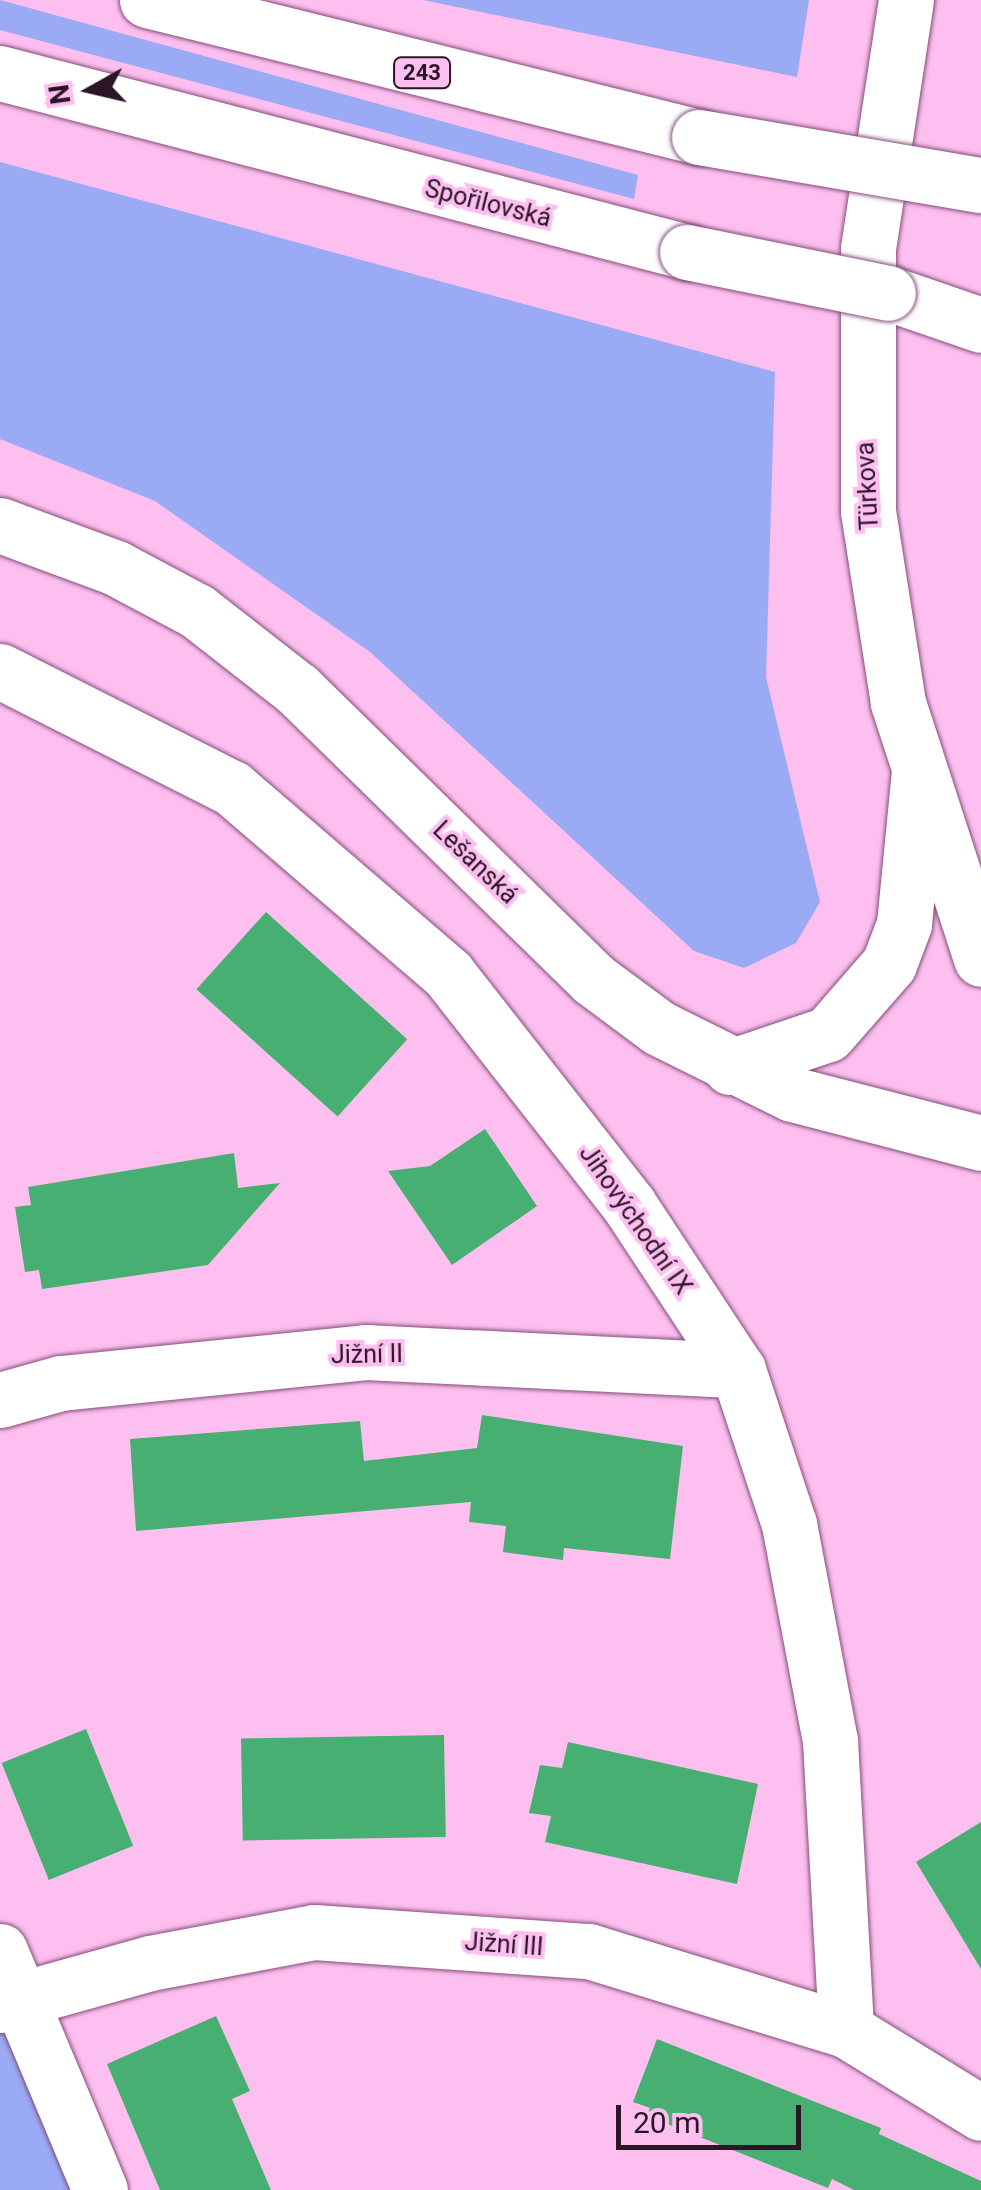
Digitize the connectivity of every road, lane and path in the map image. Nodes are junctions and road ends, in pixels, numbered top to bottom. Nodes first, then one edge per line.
1 (148, 0) edge
2 (906, 0) edge
3 (0, 73) edge
4 (981, 185) edge
5 (888, 293) junction
6 (981, 310) edge
7 (981, 325) edge
8 (0, 525) edge
9 (0, 671) edge
10 (920, 771) junction
11 (981, 959) edge
12 (730, 1067) junction
13 (981, 1143) edge
14 (738, 1370) junction
15 (0, 1400) edge
16 (6, 1984) edge
17 (846, 2030) junction
18 (981, 2113) edge
19 (100, 2190) edge

1 - 4 main road, 243, bridge
2 - 10 main road, Türkova
3 - 5 main road, Spořilovská, bridge
5 - 6 main road, Spořilovská
5 - 7 main road
8 - 12 main road, Lešanská
9 - 14 main road, Jihovýchodní IX
10 - 11 main road, Türkova
10 - 12 main road
12 - 13 main road, Lešanská
14 - 15 main road, Jižní II
14 - 17 main road, Jihovýchodní IX
16 - 17 main road, Jižní III
16 - 19 main road
17 - 18 main road, Jižní III

